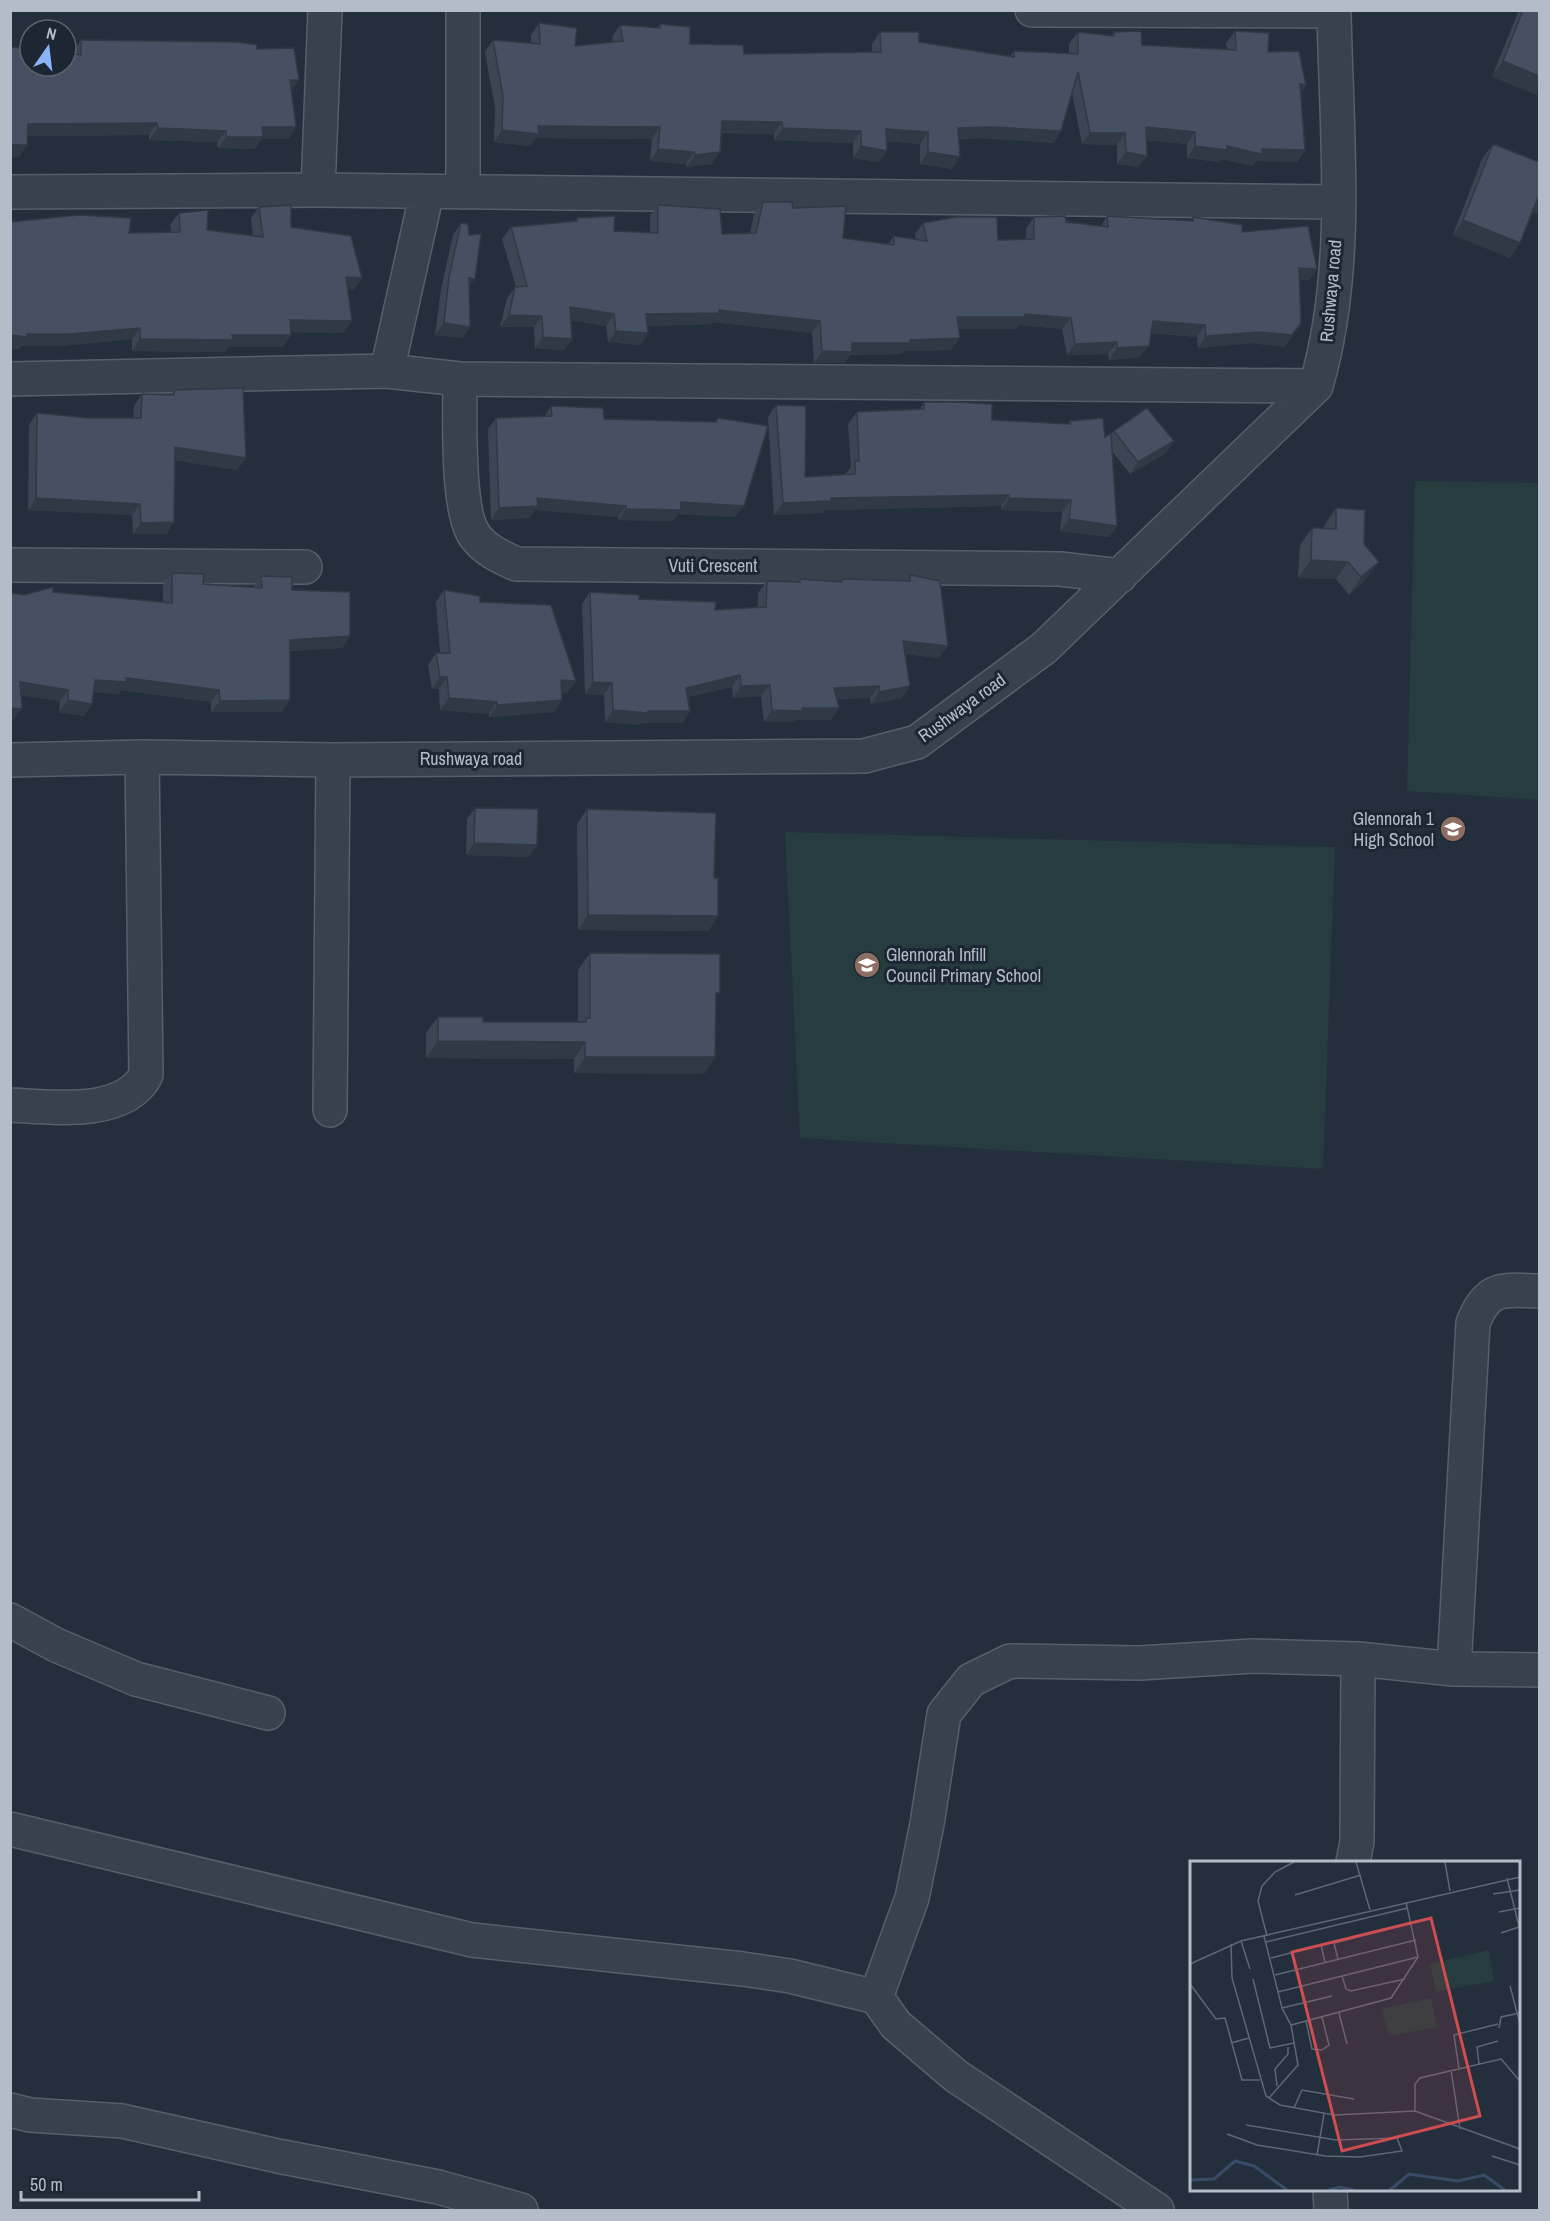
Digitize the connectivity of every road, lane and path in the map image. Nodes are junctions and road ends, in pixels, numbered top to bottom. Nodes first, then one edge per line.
1 (325, 10) edge
2 (463, 10) edge
3 (1032, 10) edge
4 (1334, 11) edge
5 (318, 190) junction
6 (10, 192) edge
7 (427, 192) junction
8 (463, 192) junction
9 (1338, 202) junction
10 (387, 371) junction
11 (10, 379) edge
12 (460, 379) junction
13 (1316, 386) junction
14 (10, 565) edge
15 (305, 567) dead end
16 (1120, 576) junction
17 (142, 757) junction
18 (10, 760) edge
19 (333, 760) junction
20 (10, 1105) edge
21 (330, 1110) dead end
22 (1539, 1291) edge
23 (10, 1620) edge
24 (1358, 1659) junction
25 (1454, 1669) junction
26 (1539, 1670) edge
27 (268, 1713) dead end
28 (10, 1829) edge
29 (1353, 1861) edge
30 (876, 1996) junction
31 (10, 2110) edge
32 (1330, 2191) edge
33 (520, 2211) edge
34 (1157, 2211) edge
35 (1331, 2211) edge

1 - 5 street
2 - 8 street
3 - 4 street
4 - 9 street, Rushwaya road
5 - 6 street
5 - 7 street
7 - 8 street
7 - 10 street
8 - 9 street
9 - 13 street, Rushwaya road
10 - 11 street
10 - 12 street
12 - 13 street
12 - 16 street, Vuti Crescent
13 - 16 street, Rushwaya road
14 - 15 street
16 - 19 street, Rushwaya road
17 - 18 street, Rushwaya road
17 - 19 street, Rushwaya road
17 - 20 street
19 - 21 street
22 - 25 street
23 - 27 street
24 - 25 street
24 - 29 street
24 - 30 street
25 - 26 street
28 - 30 street
30 - 34 street
31 - 33 street
32 - 35 street

